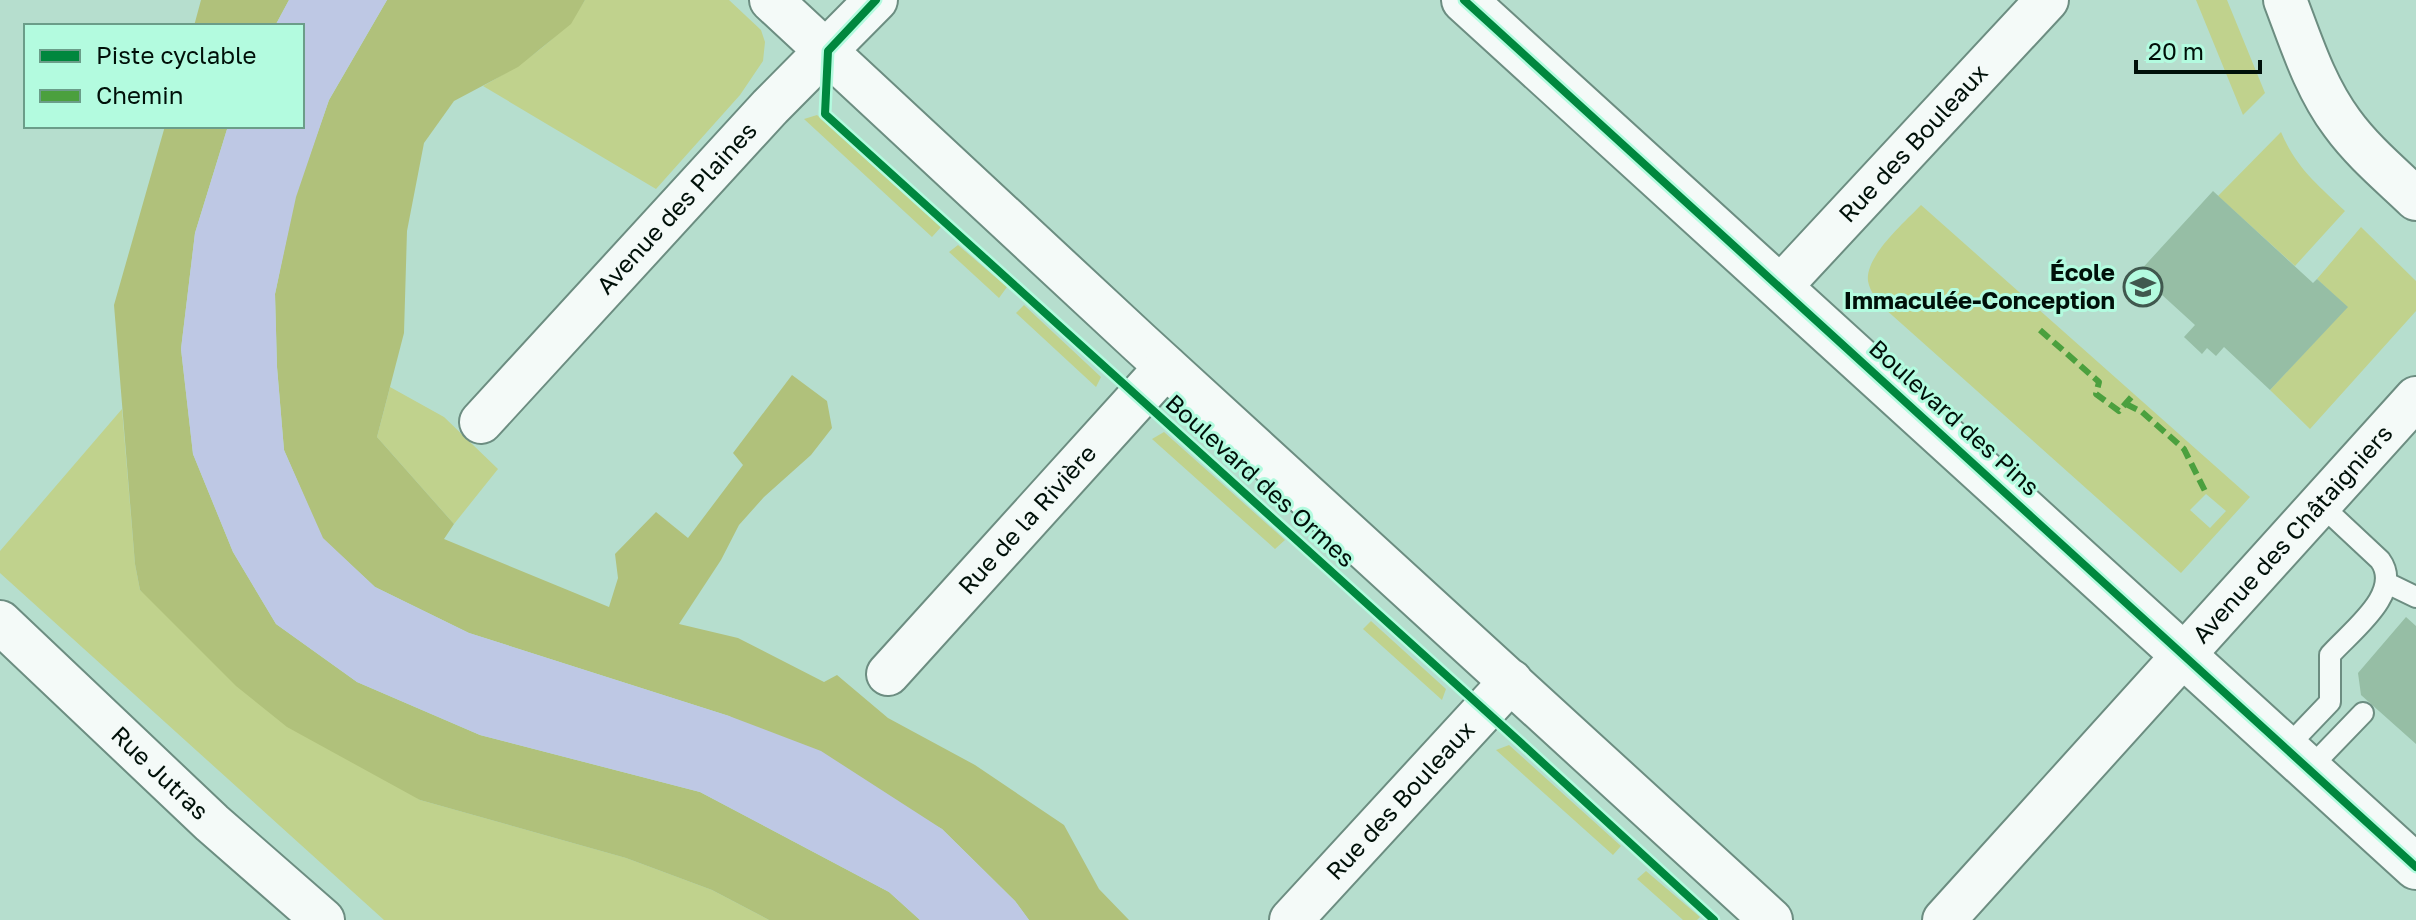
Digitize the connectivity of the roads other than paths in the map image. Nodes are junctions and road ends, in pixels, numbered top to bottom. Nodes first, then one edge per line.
1 (771, 0) edge
2 (876, 0) edge
3 (1464, 0) edge
4 (2047, 0) edge
5 (2285, 0) edge
6 (828, 51) junction
7 (2416, 199) edge
8 (1780, 287) junction
9 (1166, 367) junction
10 (2416, 398) edge
11 (481, 422) dead end
12 (2320, 504) junction
13 (2387, 583) junction
14 (2416, 597) edge
15 (0, 622) edge
16 (2183, 657) junction
17 (888, 674) dead end
18 (1511, 681) junction
19 (2363, 713) dead end
20 (2296, 760) junction
21 (2416, 867) edge
22 (323, 920) edge
23 (1291, 920) edge
24 (1771, 920) edge
25 (1944, 920) edge

1 - 6 street, Boulevard des Ormes
2 - 6 street, Avenue des Plaines
3 - 8 street, Boulevard des Pins
4 - 8 street, Rue des Bouleaux
5 - 7 street
6 - 9 street, Boulevard des Ormes
6 - 11 street, Avenue des Plaines
8 - 16 street, Boulevard des Pins
9 - 17 street, Rue de la Rivière
9 - 18 street, Boulevard des Ormes
10 - 12 street, Avenue des Châtaigniers
12 - 13 lane
12 - 16 street, Avenue des Châtaigniers
13 - 14 lane
13 - 20 lane
15 - 22 street, Rue Jutras
16 - 20 street, Boulevard des Pins
16 - 25 street, Avenue des Châtaigniers
18 - 23 street, Rue des Bouleaux
18 - 24 street, Boulevard des Ormes
19 - 20 lane
20 - 21 street, Boulevard des Pins

